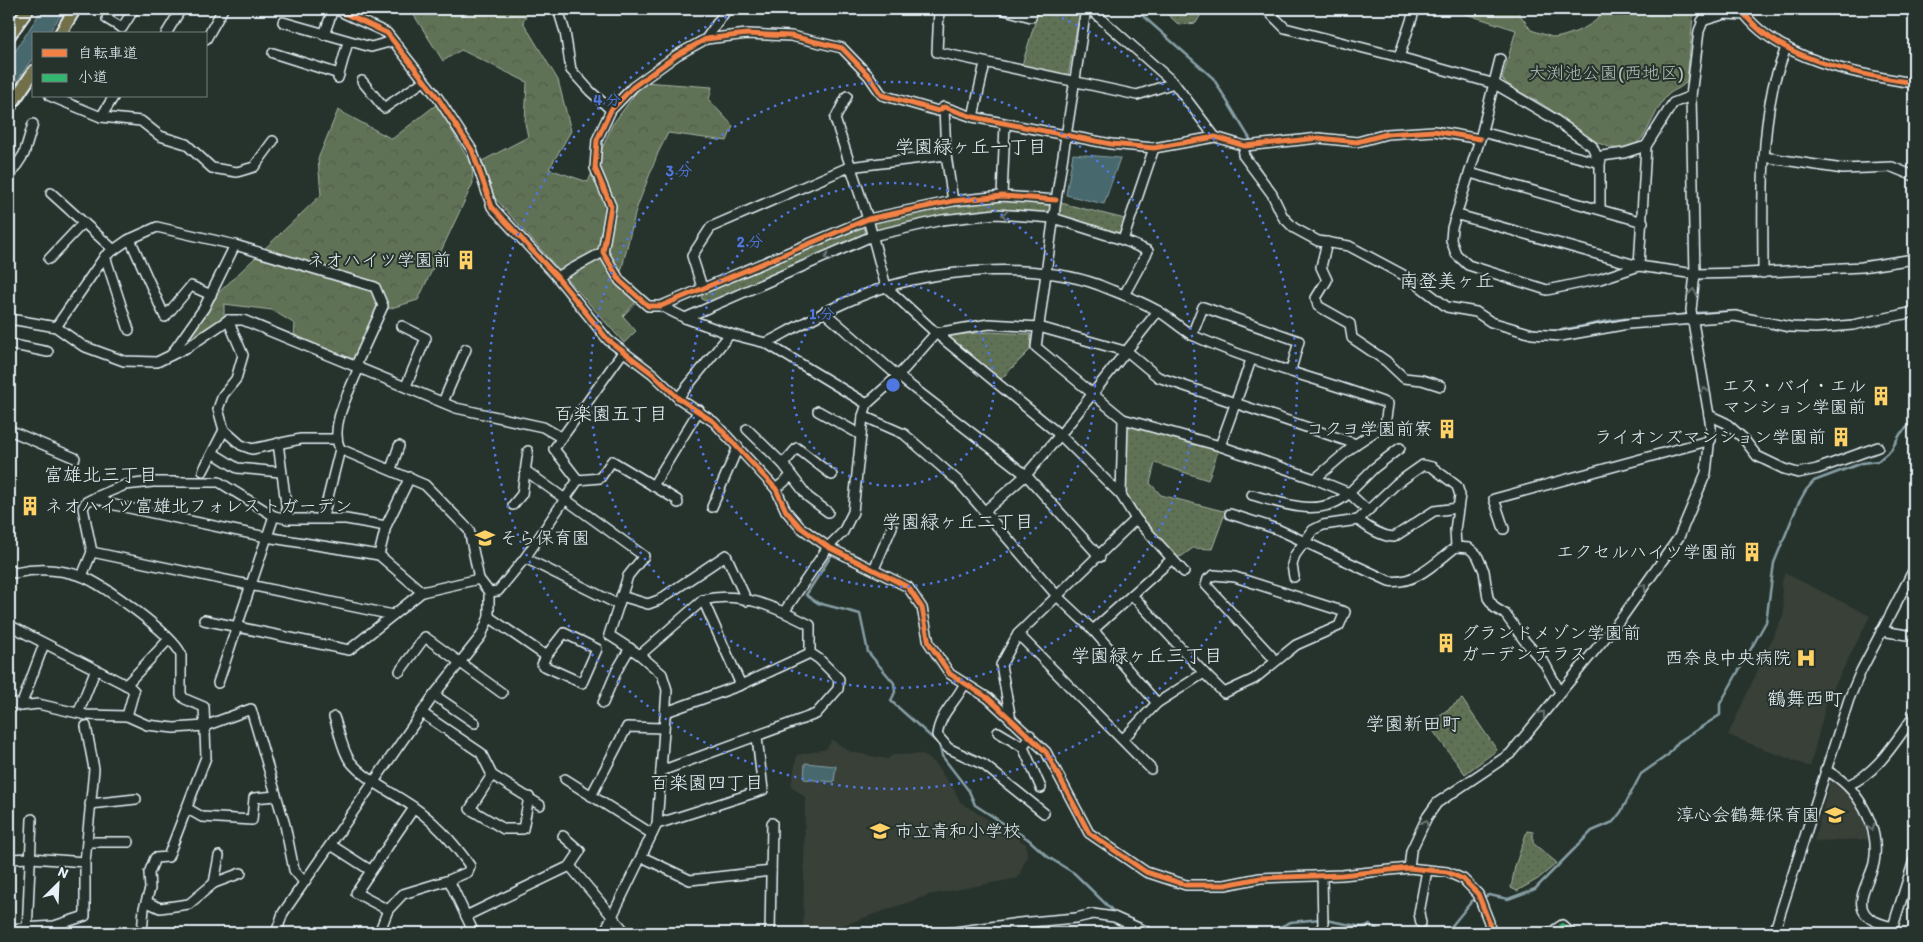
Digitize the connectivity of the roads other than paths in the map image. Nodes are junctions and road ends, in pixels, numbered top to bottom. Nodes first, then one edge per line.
1 (28, 9) edge
2 (75, 9) edge
3 (109, 9) edge
4 (134, 9) edge
5 (181, 9) edge
6 (219, 9) edge
7 (334, 9) edge
8 (558, 9) edge
9 (727, 9) edge
10 (939, 9) edge
11 (1000, 9) edge
12 (1033, 9) edge
13 (1088, 9) edge
14 (1266, 9) edge
15 (1415, 9) edge
16 (1708, 9) edge
17 (1722, 11) edge
18 (1743, 12) edge
19 (1702, 21) junction
20 (283, 22) dead end
21 (61, 32) edge
22 (167, 32) edge
23 (324, 35) junction
24 (9, 36) edge
25 (208, 36) edge
26 (706, 39) junction
27 (393, 41) junction
28 (348, 42) junction
29 (1786, 47) junction
30 (274, 53) dead end
31 (1400, 57) junction
32 (1500, 59) dead end
33 (985, 63) junction
34 (32, 79) edge
35 (362, 81) dead end
36 (424, 81) junction
37 (1076, 83) junction
38 (1174, 83) junction
39 (1914, 83) edge
40 (1494, 84) junction
41 (12, 96) edge
42 (847, 96) dead end
43 (1691, 96) junction
44 (55, 98) edge
45 (113, 98) edge
46 (944, 107) junction
47 (9, 108) edge
48 (611, 110) junction
49 (101, 117) junction
50 (974, 117) junction
51 (33, 124) dead end
52 (1005, 124) junction
53 (1066, 134) junction
54 (1481, 135) junction
55 (1215, 137) junction
56 (273, 141) dead end
57 (1245, 146) junction
58 (1646, 146) junction
59 (1154, 148) junction
60 (946, 155) junction
61 (1764, 157) junction
62 (1600, 162) junction
63 (849, 167) junction
64 (1470, 173) junction
65 (9, 176) edge
66 (1914, 176) edge
67 (51, 193) dead end
68 (1002, 196) junction
69 (1056, 200) junction
70 (953, 201) junction
71 (1600, 209) junction
72 (1458, 215) junction
73 (1053, 218) junction
74 (868, 219) junction
75 (1643, 222) junction
76 (84, 223) junction
77 (872, 236) junction
78 (130, 239) junction
79 (1123, 240) junction
80 (1327, 242) junction
81 (235, 246) junction
82 (114, 250) junction
83 (602, 252) junction
84 (105, 256) junction
85 (49, 259) dead end
86 (1914, 259) edge
87 (1639, 266) junction
88 (1763, 272) junction
89 (1046, 274) junction
90 (1696, 274) junction
91 (557, 277) junction
92 (702, 287) junction
93 (886, 287) junction
94 (211, 295) junction
95 (1124, 295) junction
96 (661, 306) junction
97 (1158, 311) junction
98 (824, 312) junction
99 (1691, 315) junction
100 (1914, 315) edge
101 (685, 318) junction
102 (228, 320) junction
103 (9, 321) edge
104 (402, 326) dead end
105 (56, 327) junction
106 (1039, 327) junction
107 (130, 330) dead end
108 (936, 333) junction
109 (730, 334) junction
110 (1192, 335) junction
111 (766, 343) junction
112 (9, 344) edge
113 (466, 350) dead end
114 (48, 352) dead end
115 (623, 352) junction
116 (1128, 352) junction
117 (170, 356) junction
118 (1251, 360) junction
119 (359, 367) junction
120 (1291, 370) junction
121 (898, 376) junction
122 (406, 386) junction
123 (1440, 386) dead end
124 (1093, 394) junction
125 (678, 398) junction
126 (443, 402) junction
127 (1236, 402) junction
128 (867, 404) junction
129 (699, 410) junction
130 (818, 411) dead end
131 (1708, 414) junction
132 (863, 416) junction
133 (1123, 419) junction
134 (747, 429) dead end
135 (9, 430) edge
136 (224, 430) junction
137 (861, 436) junction
138 (1060, 436) junction
139 (562, 438) junction
140 (335, 439) junction
141 (1711, 440) junction
142 (278, 444) junction
143 (1356, 444) junction
144 (399, 446) dead end
145 (1220, 446) junction
146 (738, 447) junction
147 (1878, 447) dead end
148 (1400, 448) dead end
149 (340, 449) junction
150 (528, 450) dead end
151 (213, 453) junction
152 (75, 458) dead end
153 (783, 464) junction
154 (390, 469) junction
155 (203, 471) dead end
156 (526, 471) junction
157 (280, 472) junction
158 (832, 475) dead end
159 (1026, 475) junction
160 (791, 476) junction
161 (410, 477) junction
162 (578, 480) junction
163 (1315, 480) junction
164 (653, 486) junction
165 (776, 489) junction
166 (1349, 492) junction
167 (1121, 495) junction
168 (1252, 495) dead end
169 (96, 497) junction
170 (565, 500) junction
171 (678, 503) dead end
172 (513, 505) dead end
173 (712, 507) dead end
174 (1458, 508) junction
175 (1367, 510) junction
176 (828, 512) dead end
177 (985, 512) junction
178 (1230, 514) dead end
179 (274, 516) junction
180 (323, 517) junction
181 (288, 519) junction
182 (1136, 520) junction
183 (1358, 520) junction
184 (386, 526) junction
185 (892, 526) dead end
186 (1504, 529) dead end
187 (266, 537) junction
188 (1302, 542) junction
189 (828, 547) junction
190 (1456, 547) junction
191 (92, 552) junction
192 (379, 555) junction
193 (1100, 556) junction
194 (525, 558) junction
195 (1172, 559) junction
196 (1914, 568) edge
197 (9, 569) edge
198 (874, 569) junction
199 (1184, 572) dead end
200 (82, 576) junction
201 (1294, 577) dead end
202 (479, 579) junction
203 (250, 585) junction
204 (422, 592) junction
205 (489, 592) junction
206 (1132, 595) junction
207 (1058, 597) junction
208 (620, 600) junction
209 (703, 600) junction
210 (747, 601) junction
211 (784, 612) junction
212 (393, 615) junction
213 (489, 618) junction
214 (204, 620) dead end
215 (9, 625) edge
216 (236, 628) junction
217 (1093, 630) junction
218 (1881, 631) junction
219 (1018, 634) junction
220 (1914, 636) edge
221 (169, 639) junction
222 (44, 644) junction
223 (630, 648) junction
224 (810, 653) junction
225 (640, 655) junction
226 (546, 656) junction
227 (460, 661) junction
228 (1276, 661) junction
229 (95, 671) junction
230 (400, 671) dead end
231 (1204, 673) junction
232 (218, 683) dead end
233 (965, 683) junction
234 (126, 685) junction
235 (741, 685) junction
236 (1560, 692) junction
237 (502, 693) dead end
238 (434, 695) junction
239 (9, 701) edge
240 (603, 703) dead end
241 (1157, 703) junction
242 (21, 706) junction
243 (79, 712) junction
244 (422, 712) junction
245 (666, 712) junction
246 (127, 716) junction
247 (1914, 716) edge
248 (334, 717) dead end
249 (1011, 720) junction
250 (475, 723) dead end
251 (86, 726) dead end
252 (205, 726) junction
253 (663, 728) junction
254 (998, 732) dead end
255 (1030, 735) junction
256 (757, 737) junction
257 (1123, 738) junction
258 (1023, 747) junction
259 (1151, 769) dead end
260 (1825, 770) junction
261 (661, 771) junction
262 (492, 775) junction
263 (565, 779) dead end
264 (373, 780) junction
265 (1848, 784) junction
266 (1042, 788) dead end
267 (276, 796) junction
268 (591, 796) junction
269 (529, 797) junction
270 (136, 799) dead end
271 (90, 804) junction
272 (540, 805) dead end
273 (414, 808) junction
274 (188, 809) junction
275 (1044, 813) dead end
276 (32, 819) dead end
277 (772, 823) dead end
278 (658, 824) junction
279 (652, 834) junction
280 (563, 836) dead end
281 (88, 842) junction
282 (129, 842) dead end
283 (331, 844) junction
284 (219, 856) dead end
285 (642, 857) junction
286 (31, 858) junction
287 (9, 859) edge
288 (1914, 860) edge
289 (85, 862) junction
290 (570, 866) junction
291 (1409, 868) junction
292 (370, 870) junction
293 (1427, 870) junction
294 (771, 871) junction
295 (241, 873) dead end
296 (1322, 876) junction
297 (449, 880) junction
298 (304, 882) junction
299 (214, 883) junction
300 (147, 902) junction
301 (388, 910) junction
302 (466, 916) junction
303 (613, 917) junction
304 (1421, 923) dead end
305 (9, 928) edge
306 (1321, 930) edge
307 (1891, 930) edge
308 (27, 931) edge
309 (142, 933) edge
310 (276, 933) edge
311 (379, 933) edge
312 (474, 933) edge
313 (604, 933) edge
314 (626, 933) edge
315 (770, 933) edge
316 (948, 933) edge
317 (1150, 933) edge
318 (1490, 933) edge
319 (1550, 933) edge
320 (1571, 933) edge
321 (1774, 933) edge

1 - 24 main road
2 - 21 main road
3 - 4 street
5 - 22 street
6 - 25 street
7 - 23 street
7 - 27 street
8 - 48 street
9 - 26 street
10 - 33 street
11 - 12 street
13 - 37 street
13 - 38 street
14 - 31 street
15 - 31 street
16 - 19 street
17 - 18 street
17 - 19 street
18 - 29 street
19 - 43 street
20 - 23 street
23 - 28 street
26 - 46 street
26 - 48 street
27 - 28 street
27 - 36 street
28 - 30 street
29 - 39 street
29 - 61 street
31 - 40 street
32 - 40 street
33 - 37 street
33 - 50 street
34 - 41 main road
35 - 36 street
36 - 91 street
37 - 38 street
37 - 53 street
38 - 55 street
40 - 54 street
40 - 62 street
41 - 47 main road
42 - 63 street
43 - 58 street
43 - 90 street
44 - 49 street
45 - 49 street
46 - 50 street
46 - 60 street
48 - 83 street
49 - 56 street
50 - 52 street
51 - 65 street
52 - 53 street
52 - 68 street
53 - 59 street
53 - 69 street
54 - 57 street
54 - 62 street
54 - 64 street
55 - 57 street
55 - 59 street
57 - 80 street
58 - 62 street
58 - 75 street
59 - 79 street
60 - 63 street
60 - 70 street
61 - 66 street
61 - 88 street
62 - 71 street
63 - 74 street
63 - 92 street
64 - 71 street
64 - 72 street
67 - 76 street
68 - 69 street
68 - 70 street
69 - 73 street
70 - 74 street
71 - 75 street
72 - 87 street
72 - 87 street
73 -> 77 street
73 - 79 street
73 - 89 street
74 - 77 street
74 - 92 street
75 - 87 street
76 - 82 street
76 - 85 street
77 - 93 street
77 -> 101 street
78 - 81 street
78 - 82 street
78 - 94 street
79 - 95 street
80 - 99 street
80 - 123 street
81 - 94 street
81 - 119 street
82 - 84 street
83 - 91 street
83 - 96 street
84 - 105 street
84 - 107 street
86 - 88 street
87 - 90 street
88 - 90 street
89 - 93 street
89 - 95 street
89 - 106 street
99 -> 90 street
91 - 115 street
92 - 96 street
93 - 98 street
93 - 108 street
94 - 117 street
95 - 97 street
96 - 101 street
97 - 110 street
97 - 116 street
98 - 111 street
98 - 121 street
99 - 100 street
131 -> 99 street
101 - 109 street
102 - 117 street
102 - 119 street
102 - 136 street
103 - 105 street
104 - 122 street
105 - 117 street
106 - 108 street
106 - 116 street
106 - 124 street
108 - 121 street
108 - 138 street
109 - 111 street
109 - 125 street
110 - 118 street
110 - 120 street
111 - 128 street
112 - 114 street
113 - 126 street
115 - 125 street
115 - 139 street
116 - 124 street
116 - 127 street
118 - 120 street
118 - 127 street
119 - 122 street
119 - 140 street
120 - 143 street
121 - 128 street
121 - 159 street
122 - 126 street
124 - 133 street
124 - 138 street
125 - 129 street
126 - 139 street
127 - 143 street
127 - 145 street
128 - 132 street
129 - 146 street
129 - 164 street
130 - 137 street
131 - 141 street
131 - 147 street
132 - 137 street
132 - 177 street
133 - 145 street
133 - 167 street
134 - 153 street
135 - 152 street
136 - 142 street
136 - 151 street
137 - 189 street
138 - 159 street
138 - 167 street
139 - 162 street
140 - 142 street
140 - 149 street
141 - 186 street
236 -> 141 street
142 - 157 street
143 - 163 street
144 - 154 street
145 - 163 street
146 - 165 street
146 - 173 street
148 - 166 street
149 - 154 street
149 - 180 street
150 - 156 street
151 - 155 street
151 - 157 street
153 - 158 street
153 - 160 street
154 - 161 street
156 - 170 street
156 - 172 street
157 - 181 street
159 - 177 street
159 - 193 street
160 - 165 street
160 - 176 street
161 - 184 street
161 - 202 street
162 - 164 street
162 - 170 street
163 - 166 street
164 - 171 street
165 - 189 street
166 - 168 street
166 - 175 street
167 - 182 street
169 - 179 street
169 - 187 street
169 - 191 street
170 - 194 street
170 - 208 street
174 - 175 street
174 - 183 street
174 - 190 street
175 - 183 street
177 - 207 street
178 - 188 street
179 - 181 street
179 - 187 street
180 - 181 street
180 - 184 street
182 - 193 street
182 - 195 street
183 - 188 street
184 - 192 street
185 - 198 street
187 - 192 street
187 - 203 street
188 - 190 street
188 - 201 street
189 - 198 street
189 - 211 street
190 - 236 street
191 - 200 street
191 - 203 street
192 - 204 street
193 - 207 street
194 - 205 street
194 - 208 street
195 - 199 street
195 - 206 street
196 - 218 street
197 - 200 street
198 - 233 street
200 - 221 street
202 - 204 street
202 - 205 street
203 - 212 street
203 - 216 street
204 - 212 street
205 - 213 street
206 - 217 street
206 - 231 street
207 - 217 street
207 - 219 street
208 - 210 street
208 - 223 street
209 - 210 street
209 - 225 street
209 - 235 street
210 - 211 street
211 - 224 street
212 - 216 street
213 - 226 street
213 - 227 street
214 - 216 street
215 - 222 street
216 - 232 street
217 - 241 street
218 - 220 street
218 - 260 street
219 - 249 street
219 - 257 street
221 - 234 street
221 - 252 street
222 - 229 street
222 - 242 street
223 - 225 street
223 - 240 street
224 - 235 street
224 - 256 street
225 - 245 street
226 - 226 street
227 - 230 street
227 - 237 street
227 - 238 street
228 - 228 street
228 - 231 street
229 - 234 street
229 - 243 street
231 - 241 street
233 - 249 street
233 - 275 street
234 - 246 street
235 - 245 street
291 -> 236 street
238 - 244 street
238 - 250 street
239 - 242 street
241 - 257 street
242 - 243 street
243 - 246 street
244 - 262 street
244 - 264 street
245 - 253 street
246 - 252 street
247 - 265 street
248 - 264 street
249 - 255 street
251 - 271 street
252 - 267 street
252 - 274 street
253 - 261 street
253 - 268 street
254 - 258 street
255 - 258 street
255 - 296 street
256 - 261 street
256 - 278 street
257 - 259 street
258 - 266 street
260 - 265 street
260 - 321 street
261 - 278 street
262 - 269 street
262 - 269 street
263 - 268 street
264 - 273 street
264 - 283 street
265 -> 307 street
267 - 274 street
267 - 298 street
268 - 279 street
269 - 272 street
270 - 271 street
271 - 281 street
273 - 292 street
273 - 297 street
274 - 300 street
276 - 286 street
277 - 294 street
278 - 279 street
279 - 285 street
280 - 290 street
281 - 282 street
281 - 289 street
283 - 292 street
283 - 298 street
284 - 299 street
285 - 294 street
285 - 303 street
286 - 287 street
286 - 289 street
286 - 308 street
288 - 307 street
289 - 308 street
290 - 302 street
290 - 303 street
291 - 293 street
291 - 296 street
292 - 301 street
293 - 304 street
293 - 318 street
294 - 315 street
295 - 299 street
296 - 306 street
297 - 301 street
297 - 302 street
298 - 310 street
299 - 300 street
300 - 309 street
301 - 311 street
302 - 312 street
303 - 313 street
303 - 314 street
305 - 308 street
316 - 317 street
319 - 320 street

